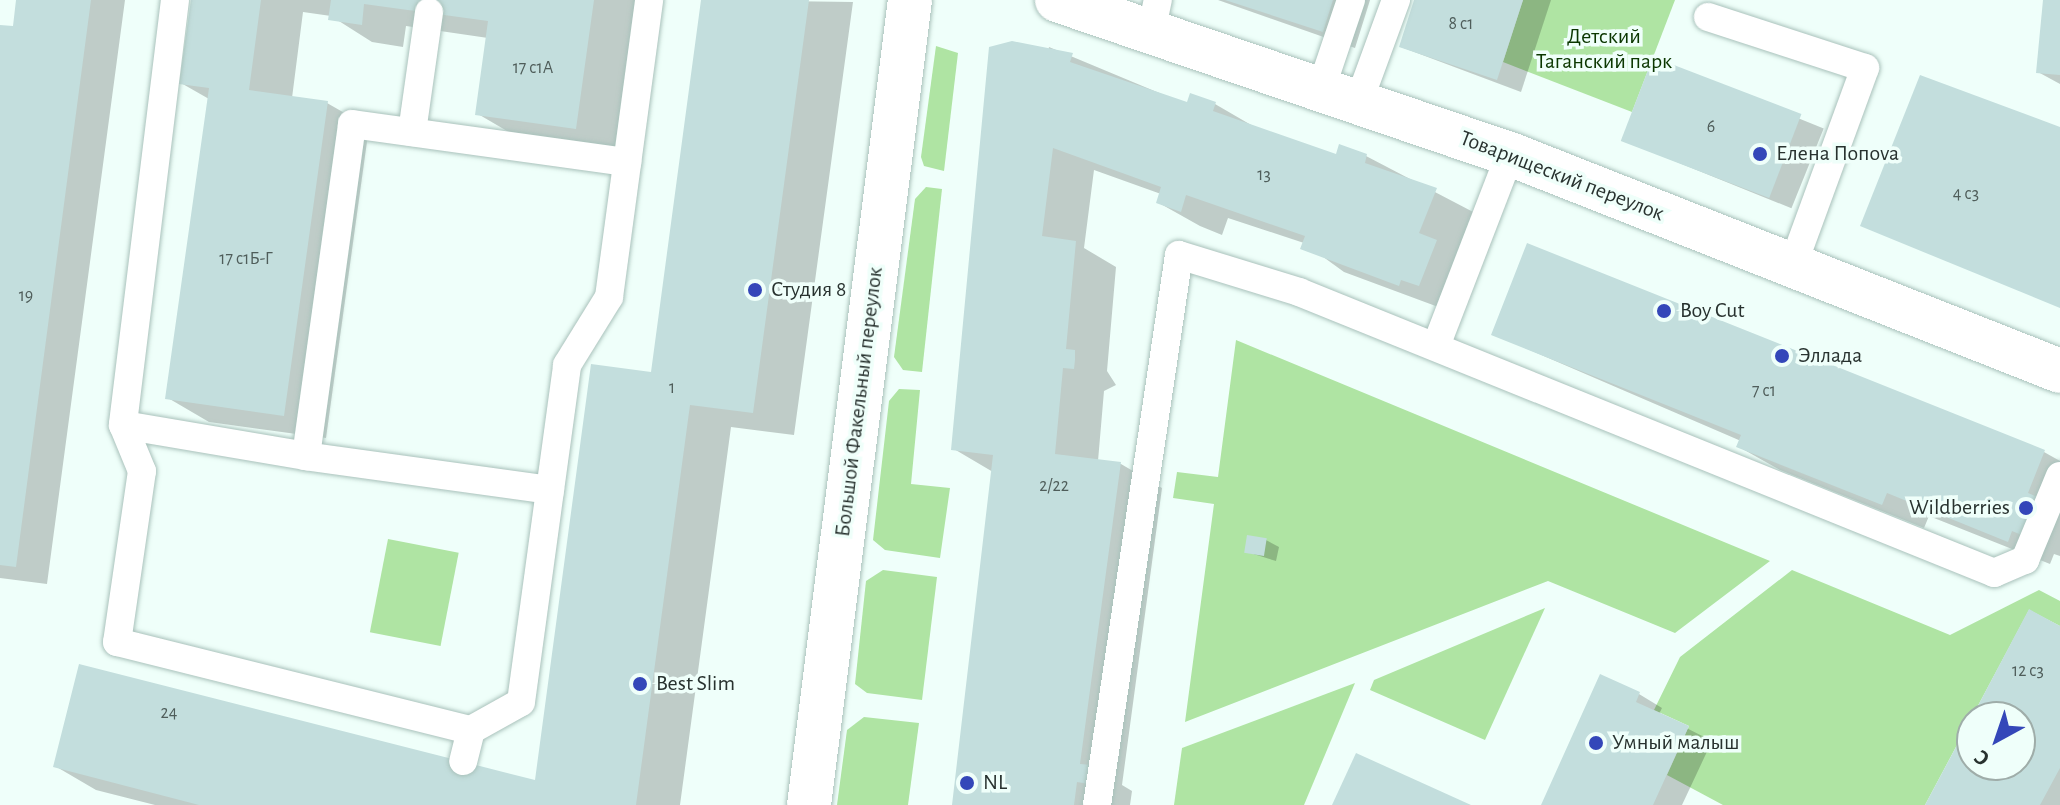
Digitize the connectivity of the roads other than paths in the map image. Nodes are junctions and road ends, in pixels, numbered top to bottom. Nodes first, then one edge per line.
1 (175, 0) edge
2 (649, 0) edge
3 (910, 0) edge
4 (1057, 0) edge
5 (1351, 0) edge
6 (1396, 0) edge
7 (429, 12) dead end
8 (1154, 16) edge
9 (1708, 17) dead end
10 (1340, 95) junction
11 (412, 132) junction
12 (1510, 154) junction
13 (627, 162) junction
14 (1793, 265) junction
15 (1436, 346) junction
16 (2060, 371) edge
17 (123, 425) junction
18 (306, 456) junction
19 (2060, 476) edge
20 (550, 490) junction
21 (471, 730) junction
22 (463, 761) dead end
23 (809, 805) edge
24 (1097, 805) edge

1 - 17 lane
2 - 13 lane
3 - 23 street, Большой Факельный переулок
4 - 8 street, Товарищеский переулок
5 - 10 lane
6 - 10 lane
7 - 11 lane
8 - 10 street, Товарищеский переулок
9 - 14 lane
10 - 12 street, Товарищеский переулок
11 - 13 lane
11 - 18 lane
12 - 14 street, Товарищеский переулок
12 - 15 lane
13 - 20 lane
14 - 16 street, Товарищеский переулок
15 - 19 lane
15 - 24 lane
17 - 18 lane
17 - 21 lane
18 - 20 lane
20 - 21 lane
21 - 22 lane

